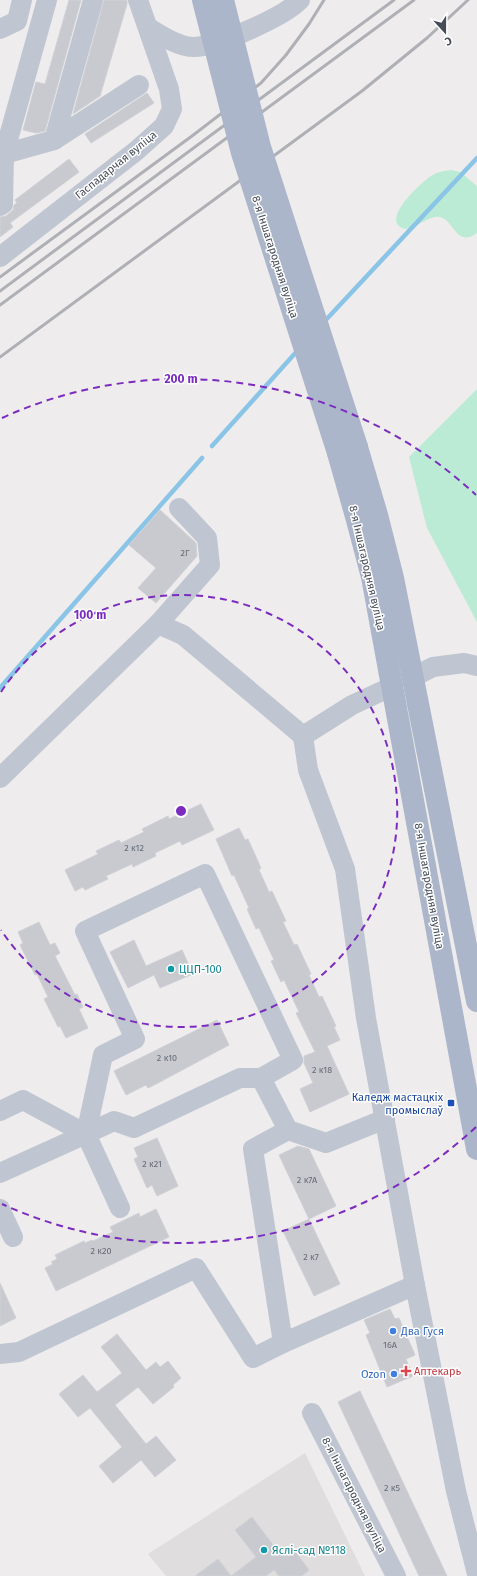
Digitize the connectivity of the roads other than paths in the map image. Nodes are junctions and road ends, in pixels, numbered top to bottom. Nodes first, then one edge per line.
1 (22, 0) edge
2 (47, 0) edge
3 (93, 0) edge
4 (138, 0) edge
5 (203, 0) edge
6 (223, 0) edge
7 (300, 0) edge
8 (0, 28) edge
9 (149, 28) junction
10 (139, 85) dead end
11 (54, 140) junction
12 (2, 156) edge
13 (0, 206) edge
14 (0, 257) edge
15 (347, 450) junction
16 (179, 508) dead end
17 (158, 624) junction
18 (477, 666) edge
19 (413, 677) junction
20 (392, 686) junction
21 (302, 736) junction
22 (0, 778) edge
23 (472, 950) edge
24 (442, 957) junction
25 (477, 1001) edge
26 (261, 1078) junction
27 (0, 1111) edge
28 (385, 1119) junction
29 (288, 1130) junction
30 (86, 1134) junction
31 (477, 1149) edge
32 (0, 1173) edge
33 (120, 1208) dead end
34 (0, 1209) edge
35 (13, 1237) dead end
36 (415, 1285) junction
37 (283, 1343) junction
38 (0, 1354) edge
39 (312, 1413) dead end
40 (477, 1574) edge
41 (396, 1576) edge

1 - 8 street
2 - 12 street
3 - 11 street
4 - 9 street, Гаспадарчая вуліца
5 - 15 main road, 8-я Іншагародняя вуліца, bridge
6 - 15 main road, 8-я Іншагародняя вуліца, bridge
7 - 9 street
9 - 14 street, Гаспадарчая вуліца
10 - 11 street
11 - 12 street
12 - 13 street
15 - 19 main road, 8-я Іншагародняя вуліца
15 - 20 main road, 8-я Іншагародняя вуліца
16 - 17 street
17 - 21 street
17 - 22 street
18 - 19 street
19 - 20 main road
19 - 23 main road, 8-я Іншагародняя вуліца
20 - 21 street
20 - 24 main road, 8-я Іншагародняя вуліца
21 - 28 street
23 - 24 main road
23 - 25 main road, 8-я Іншагародняя вуліца
24 - 31 main road, 8-я Іншагародняя вуліца
26 - 29 street
26 - 30 street
26 - 30 street
27 - 30 street
28 - 29 street
28 - 36 street
29 - 37 street
30 - 32 street
30 - 33 street
34 - 35 street
36 - 37 street
36 - 40 street
37 - 38 street
39 - 41 street, 8-я Іншагародняя вуліца

